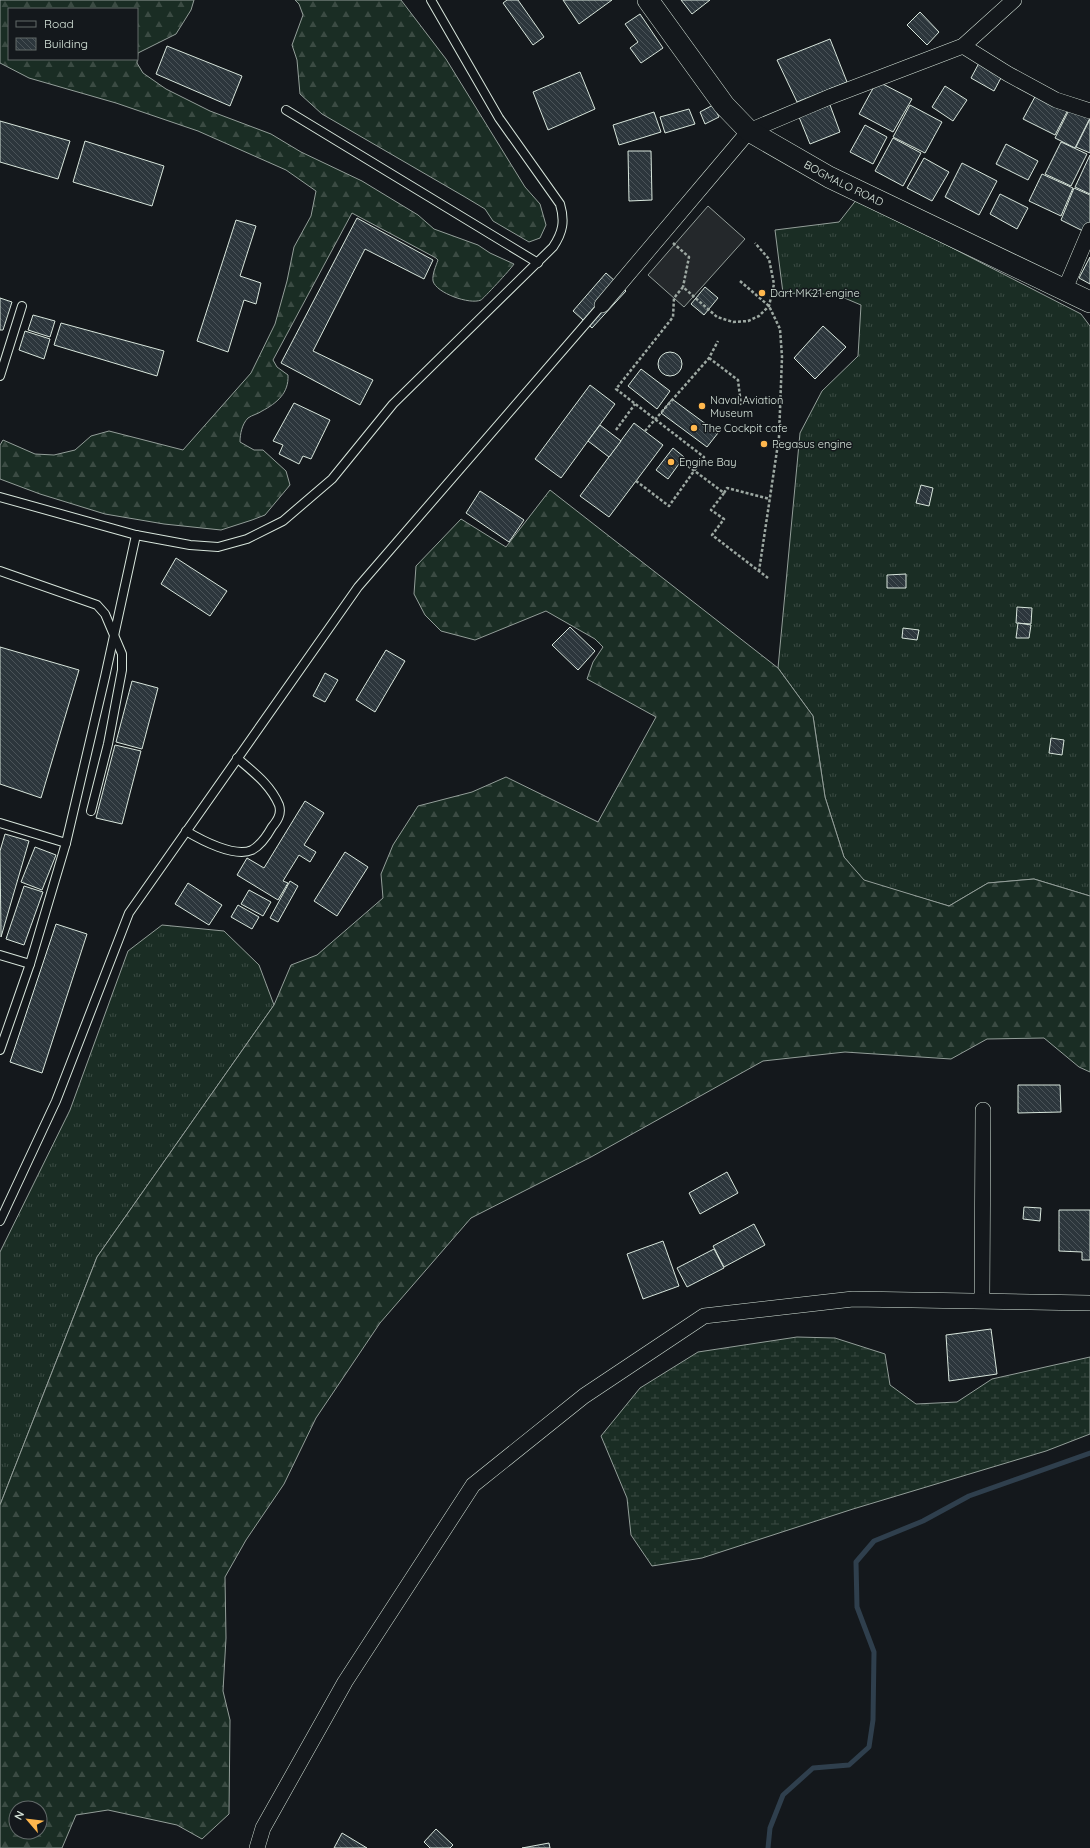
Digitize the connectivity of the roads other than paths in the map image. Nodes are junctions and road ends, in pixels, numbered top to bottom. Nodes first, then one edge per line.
1 (431, 0) edge
2 (648, 0) edge
3 (1014, 0) edge
4 (963, 46) junction
5 (286, 110) dead end
6 (1090, 111) edge
7 (749, 131) junction
8 (1090, 230) edge
9 (538, 263) junction
10 (1065, 289) junction
11 (1090, 302) edge
12 (602, 305) joint
13 (22, 306) dead end
14 (0, 376) edge
15 (0, 497) edge
16 (136, 535) junction
17 (0, 570) edge
18 (114, 637) junction
19 (237, 758) junction
20 (91, 811) dead end
21 (0, 823) edge
22 (186, 831) junction
23 (66, 843) junction
24 (0, 955) edge
25 (30, 964) junction
26 (0, 1050) edge
27 (983, 1110) dead end
28 (0, 1221) edge
29 (982, 1300) junction
30 (1090, 1303) edge
31 (257, 1848) edge

1 - 9 lane
2 - 7 street, BOGMALO ROAD
3 - 4 street
4 - 6 street
4 - 7 street
5 - 9 lane
7 - 10 street, BOGMALO ROAD
7 - 12 street
8 - 10 street
9 - 16 lane
10 - 11 street, BOGMALO ROAD
12 - 19 lane
13 - 14 lane
15 - 16 lane
16 - 18 lane
17 - 18 lane
18 - 20 lane
18 - 23 lane
19 - 22 lane
19 - 22 lane
21 - 23 lane
22 - 28 lane
23 - 25 lane
24 - 25 lane
25 - 26 lane
27 - 29 street
29 - 30 street
29 - 31 street

